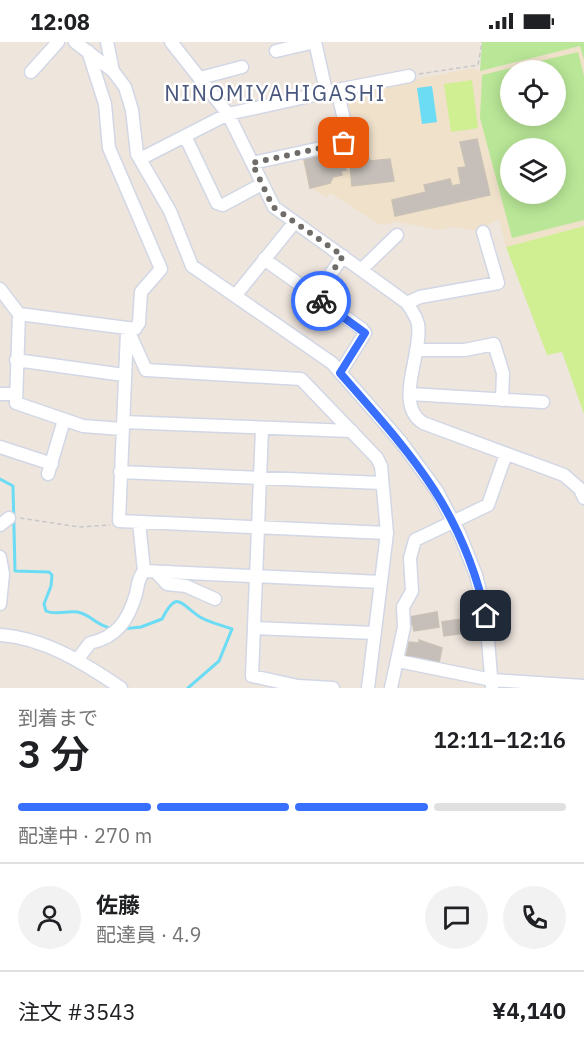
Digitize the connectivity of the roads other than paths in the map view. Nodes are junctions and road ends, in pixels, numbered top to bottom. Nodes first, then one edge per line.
1 (58, 42) edge
2 (75, 42) edge
3 (107, 42) edge
4 (171, 42) edge
5 (315, 42) edge
6 (88, 51) junction
7 (276, 51) dead end
8 (242, 68) dead end
9 (113, 71) junction
10 (31, 72) dead end
11 (409, 76) road end
12 (200, 78) junction
13 (332, 91) junction
14 (228, 114) junction
15 (185, 136) junction
16 (140, 159) junction
17 (252, 163) junction
18 (262, 184) junction
19 (294, 223) junction
20 (483, 232) dead end
21 (397, 235) dead end
22 (343, 256) junction
23 (264, 259) junction
24 (362, 269) junction
25 (0, 289) edge
26 (235, 296) junction
27 (315, 297) junction
28 (407, 303) junction
29 (19, 314) junction
30 (127, 328) junction
31 (416, 350) junction
32 (16, 360) junction
33 (146, 370) junction
34 (125, 372) junction
35 (340, 373) junction
36 (0, 394) edge
37 (14, 394) junction
38 (410, 394) junction
39 (502, 400) junction
40 (543, 402) dead end
41 (64, 420) junction
42 (122, 426) junction
43 (262, 429) junction
44 (352, 431) junction
45 (0, 447) edge
46 (506, 454) junction
47 (120, 472) junction
48 (260, 478) junction
49 (382, 483) junction
50 (584, 498) edge
51 (454, 521) junction
52 (139, 522) junction
53 (258, 528) junction
54 (387, 533) junction
55 (1, 562) edge
56 (150, 572) junction
57 (256, 578) junction
58 (381, 582) junction
59 (215, 599) dead end
60 (0, 604) edge
61 (254, 628) junction
62 (375, 633) junction
63 (0, 635) edge
64 (77, 660) junction
65 (398, 661) junction
66 (492, 684) edge
67 (584, 686) edge
68 (121, 688) edge
69 (333, 688) edge
70 (368, 688) edge
71 (391, 688) edge

1 - 10 street
2 - 6 street
3 - 9 street
4 - 12 street
5 - 7 street
5 - 13 street
6 - 9 street
6 - 30 street
8 - 12 street
9 - 16 street
11 - 13 street
12 - 14 street
13 - 14 street
13 - 17 street
14 - 15 street
14 - 17 street
15 - 16 street
15 - 18 street
16 - 26 street
17 - 18 street
18 - 19 street
19 - 22 street
19 - 23 street
20 - 28 street
21 - 24 street
22 - 24 street
22 - 27 street
23 - 26 street
23 - 27 street
24 - 28 street
25 - 29 street
26 - 35 street
27 - 35 street
28 - 31 street
29 - 30 street
29 - 32 street
30 - 33 street
30 - 34 street
31 - 38 street
31 - 39 street
32 - 34 street
32 - 37 street
33 - 34 street
33 - 44 street
34 - 42 street
35 - 51 street
36 - 37 street
37 - 41 street
38 - 39 street
38 - 46 street
39 - 40 street
41 - 42 street
41 - 45 street
42 - 43 street
42 - 47 street
43 - 44 street
43 - 48 street
44 - 49 street
46 - 50 street
46 - 51 street
47 - 48 street
47 - 52 street
48 - 49 street
48 - 53 street
49 - 54 street
51 - 65 street
51 - 66 street
52 - 53 street
52 - 56 street
53 - 54 street
53 - 57 street
54 - 58 street
55 - 60 street
56 - 57 street
56 - 59 street
56 - 64 street
57 - 58 street
57 - 61 street
58 - 62 street
61 - 62 street
61 - 69 street
62 - 70 street
63 - 64 street
64 - 68 street
65 - 66 street
65 - 71 street
66 - 67 street

